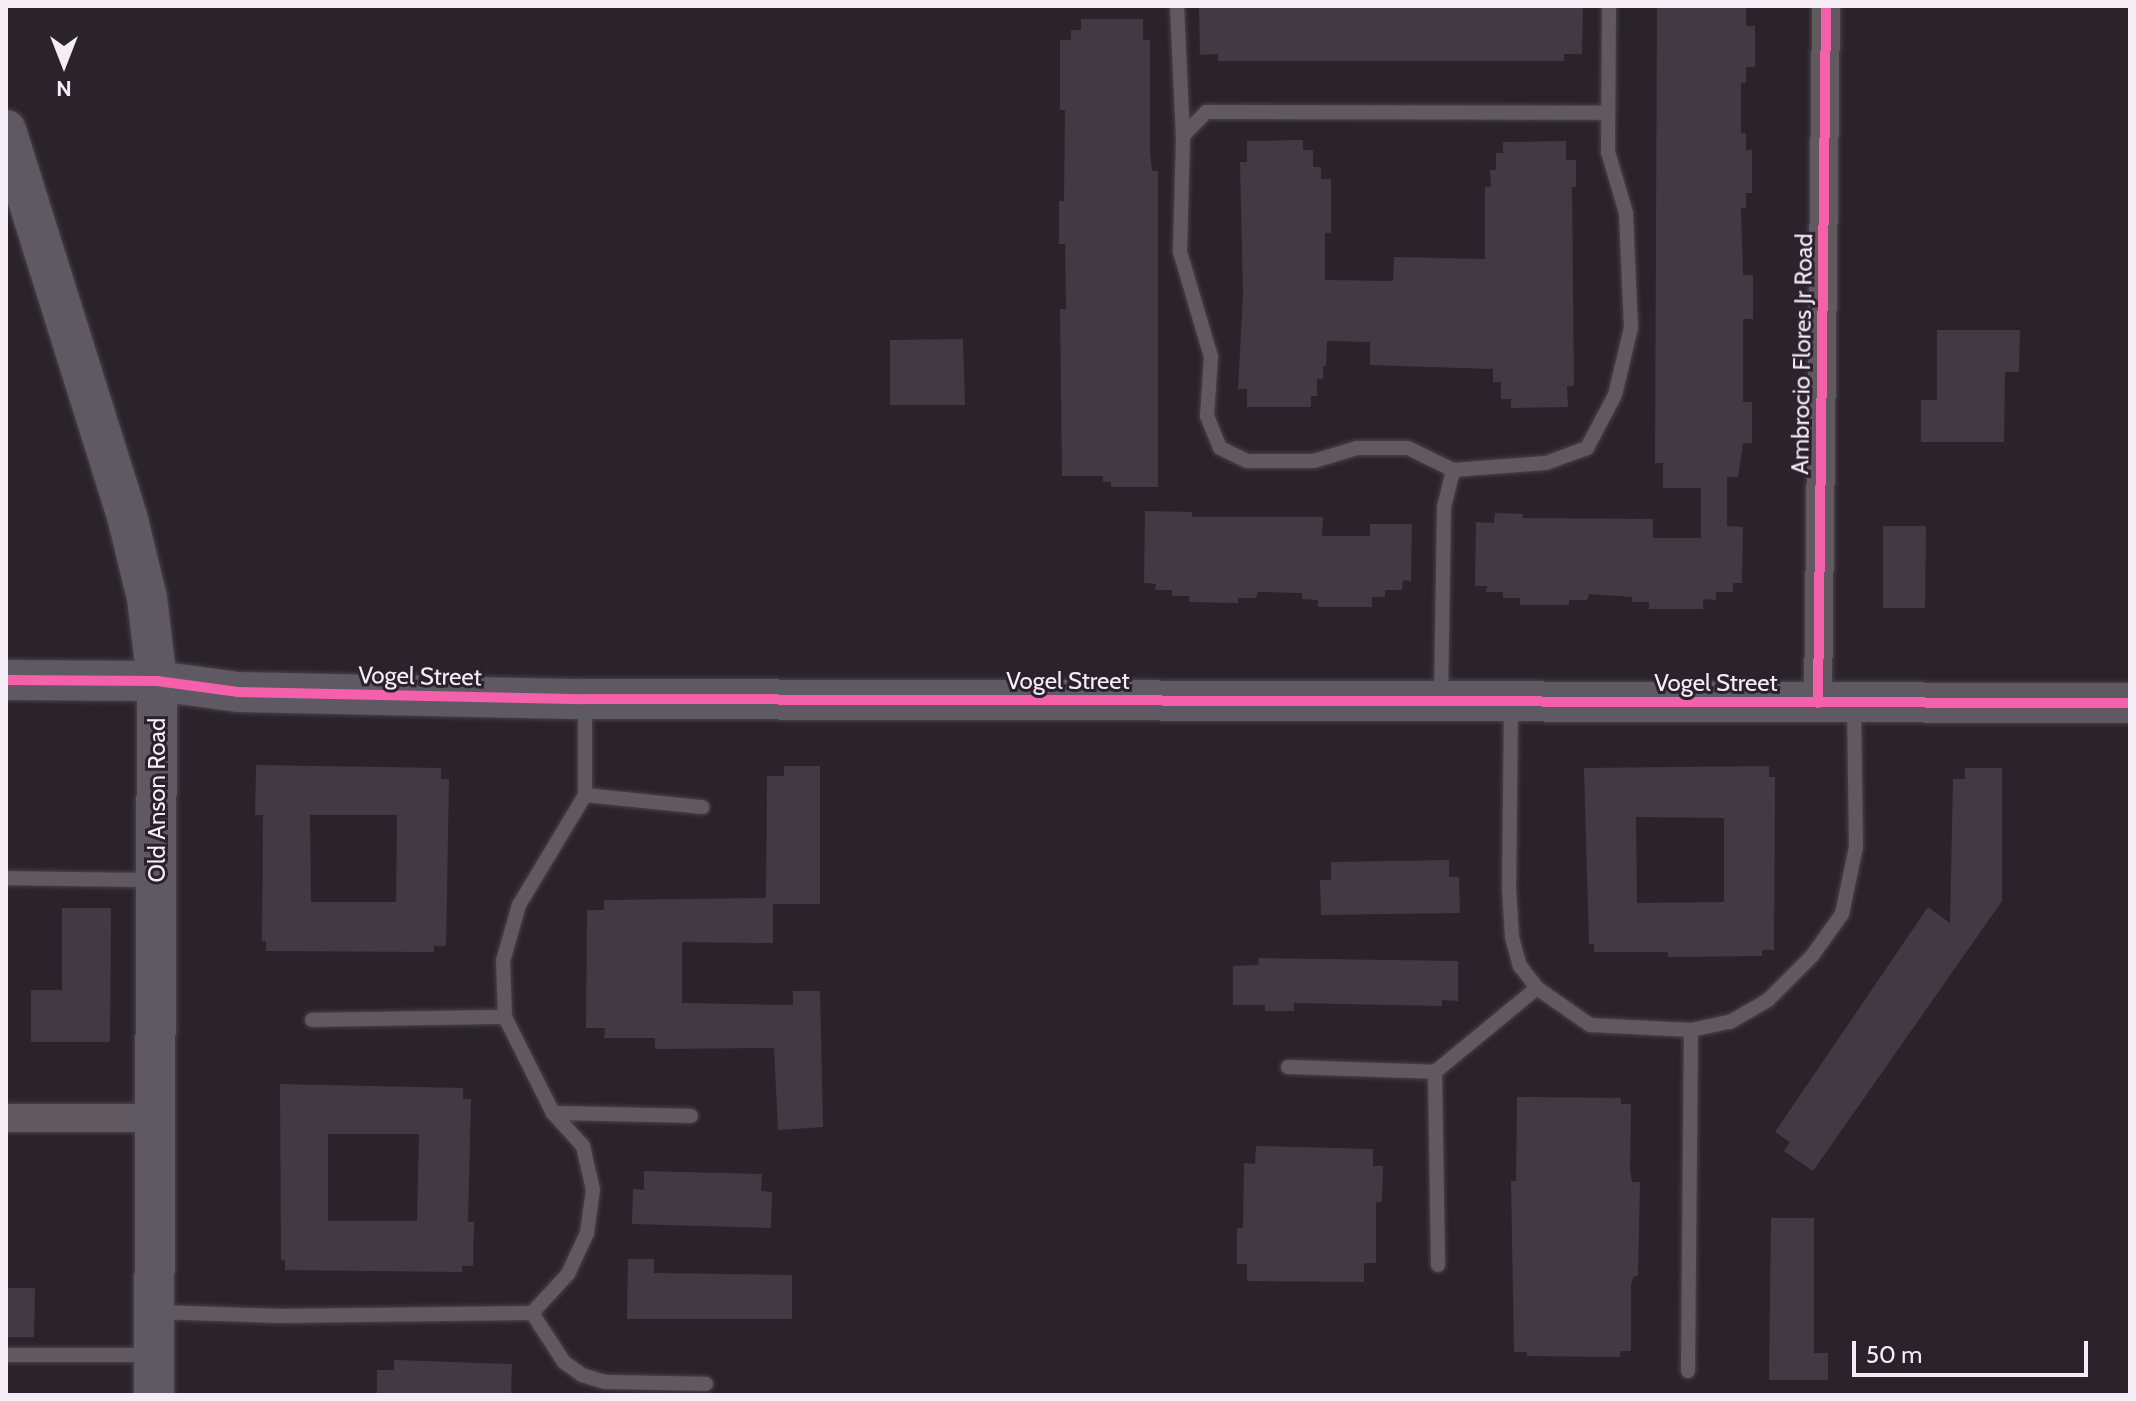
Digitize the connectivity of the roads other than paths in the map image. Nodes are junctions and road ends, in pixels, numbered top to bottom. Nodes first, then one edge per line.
1 (1177, 6) edge
2 (1609, 6) edge
3 (1826, 6) edge
4 (1606, 113) junction
5 (6, 130) edge
6 (1183, 136) junction
7 (1453, 470) junction
8 (6, 680) edge
9 (157, 681) junction
10 (585, 699) junction
11 (1441, 703) junction
12 (1511, 703) junction
13 (1836, 703) junction
14 (2130, 703) edge
15 (585, 795) junction
16 (702, 807) dead end
17 (6, 878) edge
18 (157, 880) junction
19 (1537, 988) junction
20 (505, 1017) junction
21 (312, 1020) dead end
22 (1691, 1030) junction
23 (1288, 1067) dead end
24 (1435, 1072) junction
25 (553, 1113) junction
26 (691, 1116) dead end
27 (6, 1118) edge
28 (157, 1118) junction
29 (1438, 1265) dead end
30 (154, 1312) junction
31 (532, 1313) junction
32 (6, 1355) edge
33 (154, 1355) junction
34 (1688, 1371) dead end
35 (706, 1384) dead end
36 (154, 1395) edge

1 - 6 lane
2 - 4 lane
3 - 13 street, Ambrocio Flores Jr Road
4 - 6 lane
4 - 7 lane
5 - 9 street, Old Anson Road
6 - 7 lane
7 - 11 lane
8 - 9 street, Vogel Street
9 - 10 street, Vogel Street
9 - 18 street, Old Anson Road
10 - 11 street, Vogel Street
10 - 15 lane
11 - 12 street, Vogel Street
12 - 13 street, Vogel Street
12 - 19 lane
13 - 14 street, Vogel Street
13 - 22 lane
15 - 16 lane
15 - 20 lane
17 - 18 lane
18 - 28 street, Old Anson Road
19 - 22 lane
19 - 24 lane
20 - 21 lane
20 - 25 lane
22 - 34 lane
23 - 24 lane
24 - 29 lane
25 - 26 lane
25 - 31 lane
27 - 28 street
28 - 30 street, Old Anson Road
30 - 31 lane
30 - 33 street, Old Anson Road
31 - 35 lane
32 - 33 lane
33 - 36 street, Old Anson Road

